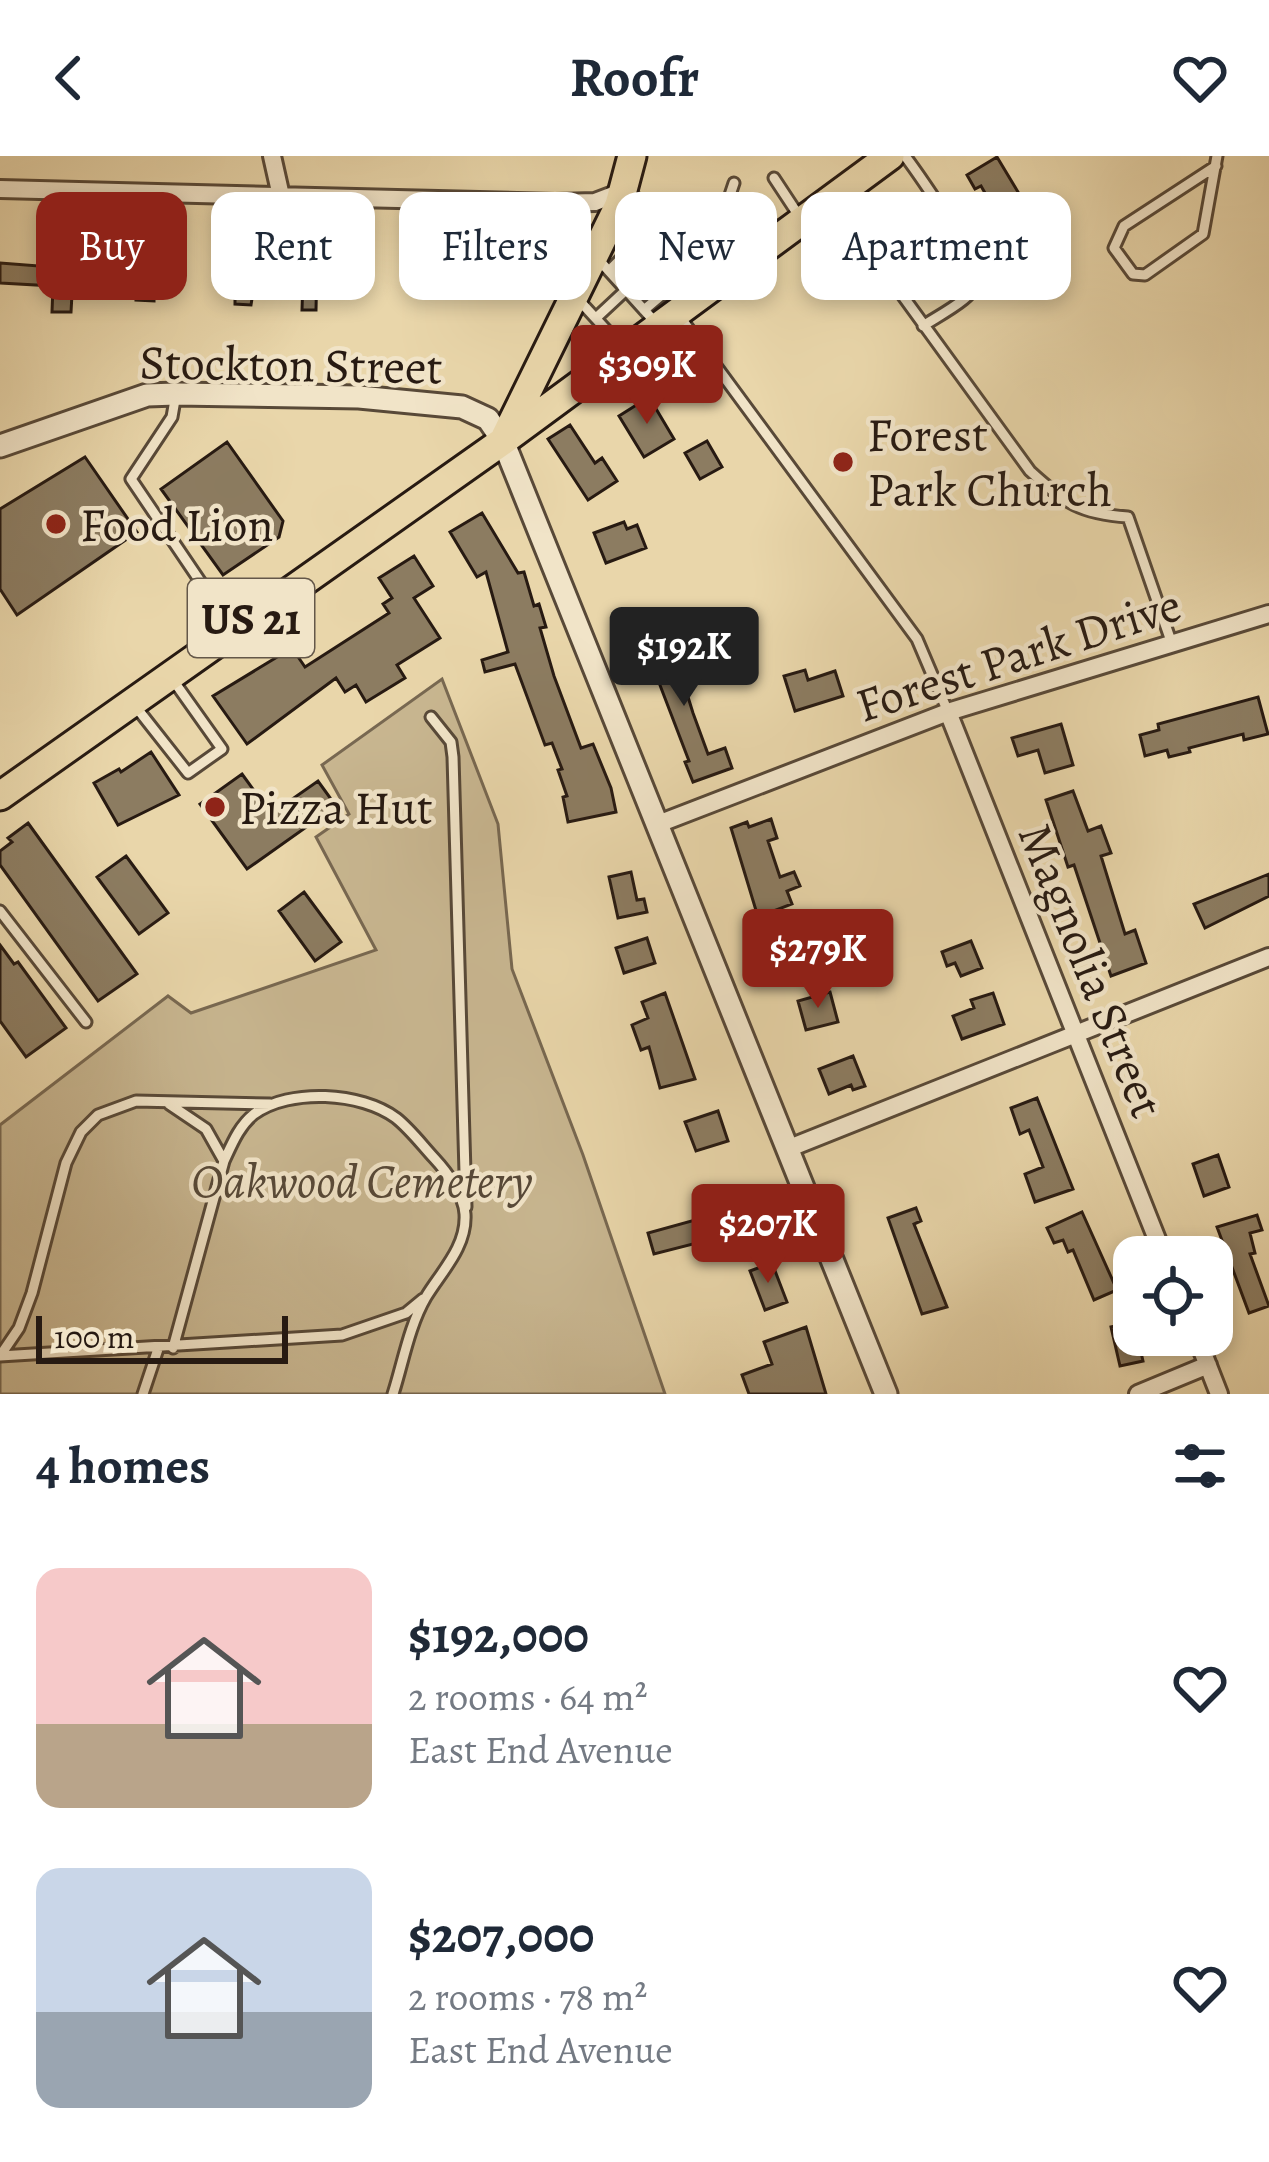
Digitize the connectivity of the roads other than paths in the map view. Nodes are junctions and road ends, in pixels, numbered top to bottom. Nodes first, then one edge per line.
1 (272, 156) edge
2 (632, 156) edge
3 (888, 158) edge
4 (1216, 161) edge
5 (774, 178) dead end
6 (734, 183) dead end
7 (0, 190) edge
8 (280, 192) edge
9 (622, 192) edge
10 (731, 192) edge
11 (842, 192) edge
12 (211, 195) edge
13 (615, 214) edge
14 (801, 219) edge
15 (591, 222) edge
16 (615, 249) edge
17 (600, 259) junction
18 (591, 272) edge
19 (615, 277) edge
20 (572, 300) edge
21 (578, 300) edge
22 (615, 300) edge
23 (639, 300) edge
24 (671, 300) edge
25 (690, 300) edge
26 (904, 300) edge
27 (660, 316) junction
28 (596, 318) junction
29 (923, 326) junction
30 (626, 351) junction
31 (176, 394) junction
32 (503, 440) junction
33 (0, 446) edge
34 (1269, 614) edge
35 (234, 631) junction
36 (1172, 644) junction
37 (170, 676) junction
38 (133, 702) junction
39 (947, 712) junction
40 (431, 717) dead end
41 (0, 796) edge
42 (658, 824) junction
43 (0, 911) edge
44 (1269, 956) edge
45 (86, 1022) dead end
46 (1076, 1034) junction
47 (166, 1102) junction
48 (273, 1104) junction
49 (788, 1149) junction
50 (224, 1161) junction
51 (465, 1212) junction
52 (1157, 1236) edge
53 (425, 1298) junction
54 (172, 1348) junction
55 (158, 1349) junction
56 (0, 1356) edge
57 (1204, 1356) edge
58 (1208, 1365) junction
59 (143, 1394) edge
60 (393, 1394) edge
61 (886, 1394) edge
62 (1138, 1394) edge
63 (1219, 1394) edge

1 - 8 street
2 - 9 main road, US 21
3 - 11 main road
3 - 29 lane
4 - 4 lane
5 - 14 lane
6 - 10 lane
7 - 12 street
13 - 17 main road, US 21
15 - 17 street
16 - 17 lane
17 - 18 main road, US 21
17 - 19 lane
20 - 32 main road, US 21
21 - 28 lane
22 - 28 lane
23 - 27 lane
24 - 27 lane
25 - 27 main road
26 - 29 lane
27 - 30 main road
27 - 39 lane
28 - 30 lane
29 - 36 lane
30 - 32 main road
31 - 32 street, Stockton Street
31 - 33 street, Stockton Street
31 - 35 lane
32 - 35 main road, US 21
32 - 42 street
34 - 36 street, Forest Park Drive
35 - 37 main road, US 21
36 - 39 street, Forest Park Drive
37 - 38 main road, US 21
37 - 38 lane
38 - 41 main road, US 21
39 - 42 street, Forest Park Drive
39 - 46 street, Magnolia Street
40 - 51 lane
42 - 49 street
43 - 45 lane
44 - 46 street
46 - 49 street
46 - 52 street, Magnolia Street
47 - 48 lane
47 - 50 lane
47 - 56 lane
48 - 50 lane
48 - 51 lane
49 - 61 street
50 - 54 lane
51 - 53 lane
53 - 54 lane
53 - 60 lane
54 - 55 lane
55 - 56 lane
55 - 59 lane
57 - 58 street
58 - 62 street
58 - 63 street

